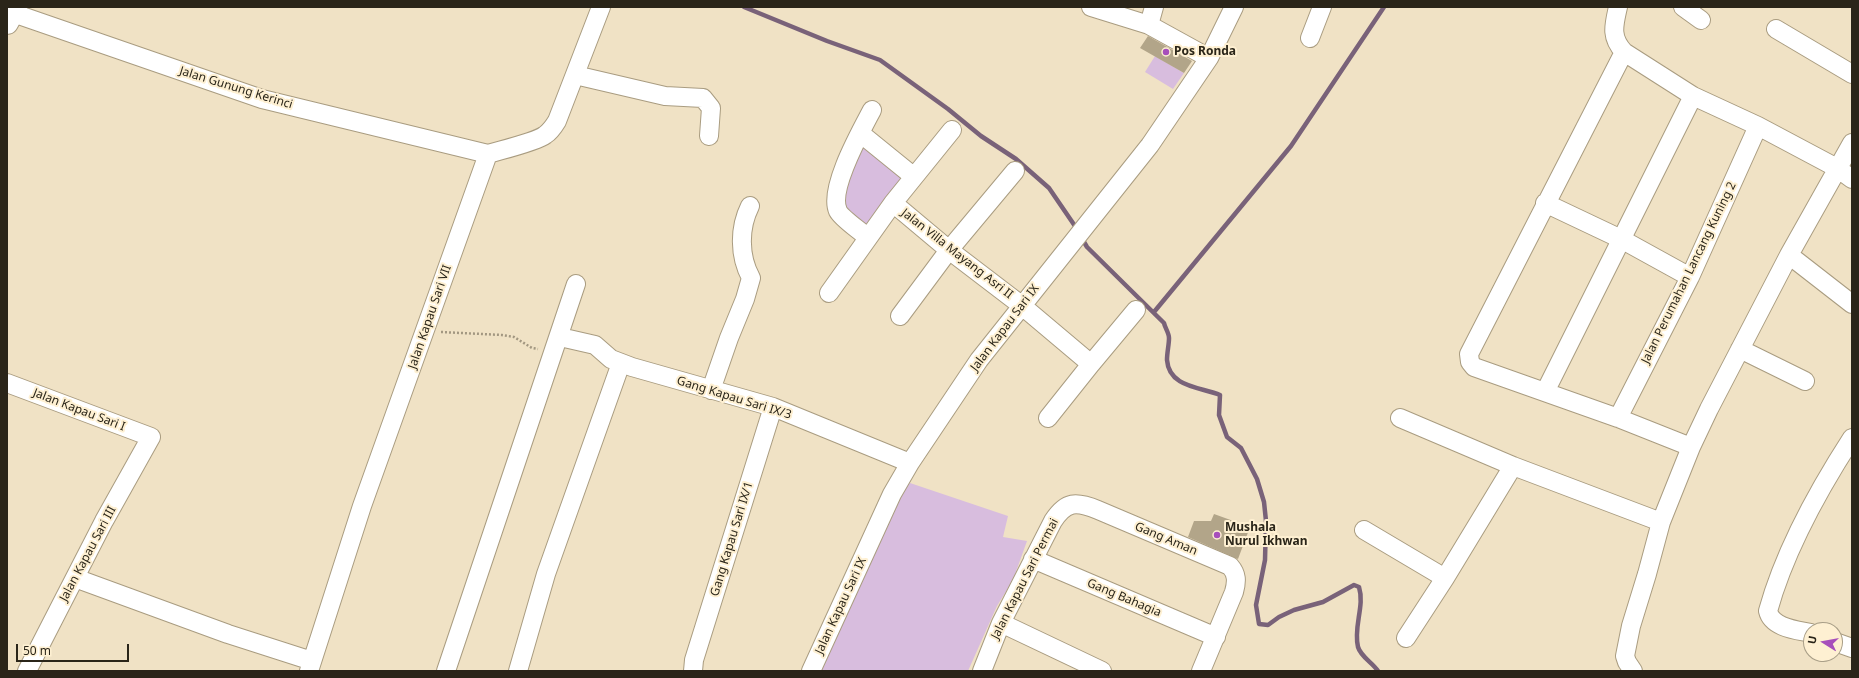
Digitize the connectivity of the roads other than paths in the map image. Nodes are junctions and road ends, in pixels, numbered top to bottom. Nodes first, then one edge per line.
1 (601, 7) edge
2 (1091, 7) edge
3 (1154, 7) edge
4 (1234, 7) edge
5 (1322, 7) edge
6 (1618, 7) edge
7 (1683, 7) edge
8 (12, 14) edge
9 (1701, 20) dead end
10 (1149, 25) junction
11 (1776, 29) dead end
12 (1310, 38) dead end
13 (1624, 52) junction
14 (1209, 58) junction
15 (1852, 74) edge
16 (575, 75) junction
17 (1692, 96) junction
18 (872, 110) dead end
19 (1758, 126) junction
20 (952, 130) dead end
21 (860, 133) junction
22 (709, 136) dead end
23 (1852, 143) edge
24 (488, 154) junction
25 (1837, 168) junction
26 (1015, 171) dead end
27 (914, 176) junction
28 (1852, 179) edge
29 (893, 203) junction
30 (1545, 203) junction
31 (750, 206) dead end
32 (868, 238) junction
33 (1621, 239) junction
34 (949, 250) junction
35 (1789, 255) junction
36 (1690, 277) junction
37 (576, 284) dead end
38 (829, 293) dead end
39 (1852, 304) edge
40 (1021, 305) junction
41 (1136, 310) dead end
42 (900, 316) dead end
43 (557, 345) junction
44 (1740, 349) junction
45 (621, 363) junction
46 (1091, 364) junction
47 (1805, 381) dead end
48 (7, 383) edge
49 (711, 390) junction
50 (1545, 392) junction
51 (773, 407) junction
52 (1048, 418) dead end
53 (1400, 418) dead end
54 (1618, 418) junction
55 (150, 437) joint
56 (1852, 438) edge
57 (1691, 447) junction
58 (910, 463) junction
59 (1513, 466) junction
60 (1067, 508) joint
61 (1660, 522) junction
62 (1364, 530) dead end
63 (1033, 559) junction
64 (74, 578) junction
65 (1446, 578) junction
66 (1001, 623) junction
67 (1803, 631) edge
68 (1216, 637) junction
69 (1406, 638) dead end
70 (311, 666) edge
71 (27, 671) edge
72 (446, 671) edge
73 (518, 671) edge
74 (693, 671) edge
75 (811, 671) edge
76 (982, 671) edge
77 (1102, 671) edge
78 (1201, 671) edge
79 (1633, 671) edge

1 - 16 street
2 - 10 street
3 - 10 street
4 - 14 street, Jalan Kapau Sari IX
5 - 12 street
6 - 13 street
7 - 9 street
8 - 24 street, Jalan Gunung Kerinci
10 - 14 street
11 - 15 street
13 - 17 street
13 - 30 street
14 - 40 street, Jalan Kapau Sari IX
16 - 22 street
16 - 24 street
17 - 19 street
17 - 33 street
18 - 21 street
19 - 25 street
19 - 36 street, Jalan Perumahan Lancang Kuning 2
20 - 27 street
21 - 27 street
21 - 32 street
23 - 25 street
24 - 70 street, Jalan Kapau Sari VII
25 - 28 street
25 - 35 street
26 - 34 street
27 - 29 street
29 - 32 street
29 - 34 street, Jalan Villa Mayang Asri II
30 - 33 street
30 - 50 street
31 - 49 street
32 - 38 street
33 - 36 street
33 - 50 street
34 - 40 street, Jalan Villa Mayang Asri II
34 - 42 street
35 - 39 street
35 - 44 street
36 - 54 street, Jalan Perumahan Lancang Kuning 2
37 - 43 street
40 - 46 street, Jalan Villa Mayang Asri II
40 - 58 street, Jalan Kapau Sari IX
41 - 46 street
43 - 45 street, Gang Kapau Sari IX/3
43 - 72 street
44 - 47 street
44 - 57 street
45 - 49 street, Gang Kapau Sari IX/3
45 - 73 street
46 - 52 street
48 - 55 street, Jalan Kapau Sari I
49 - 51 street, Gang Kapau Sari IX/3
50 - 54 street
51 - 58 street, Gang Kapau Sari IX/3
51 - 74 street, Gang Kapau Sari IX/1
53 - 59 street
54 - 57 street
55 - 64 street, Jalan Kapau Sari III
56 - 67 street
57 - 61 street
58 - 75 street, Jalan Kapau Sari IX
59 - 61 street
59 - 65 street
60 - 63 street, Jalan Kapau Sari Permai
60 - 68 street, Gang Aman
61 - 79 street
62 - 65 street
63 - 66 street, Jalan Kapau Sari Permai
63 - 68 street, Gang Bahagia
64 - 70 street
64 - 71 street, Jalan Kapau Sari III
65 - 69 street
66 - 76 street, Jalan Kapau Sari Permai
66 - 77 street
68 - 78 street

